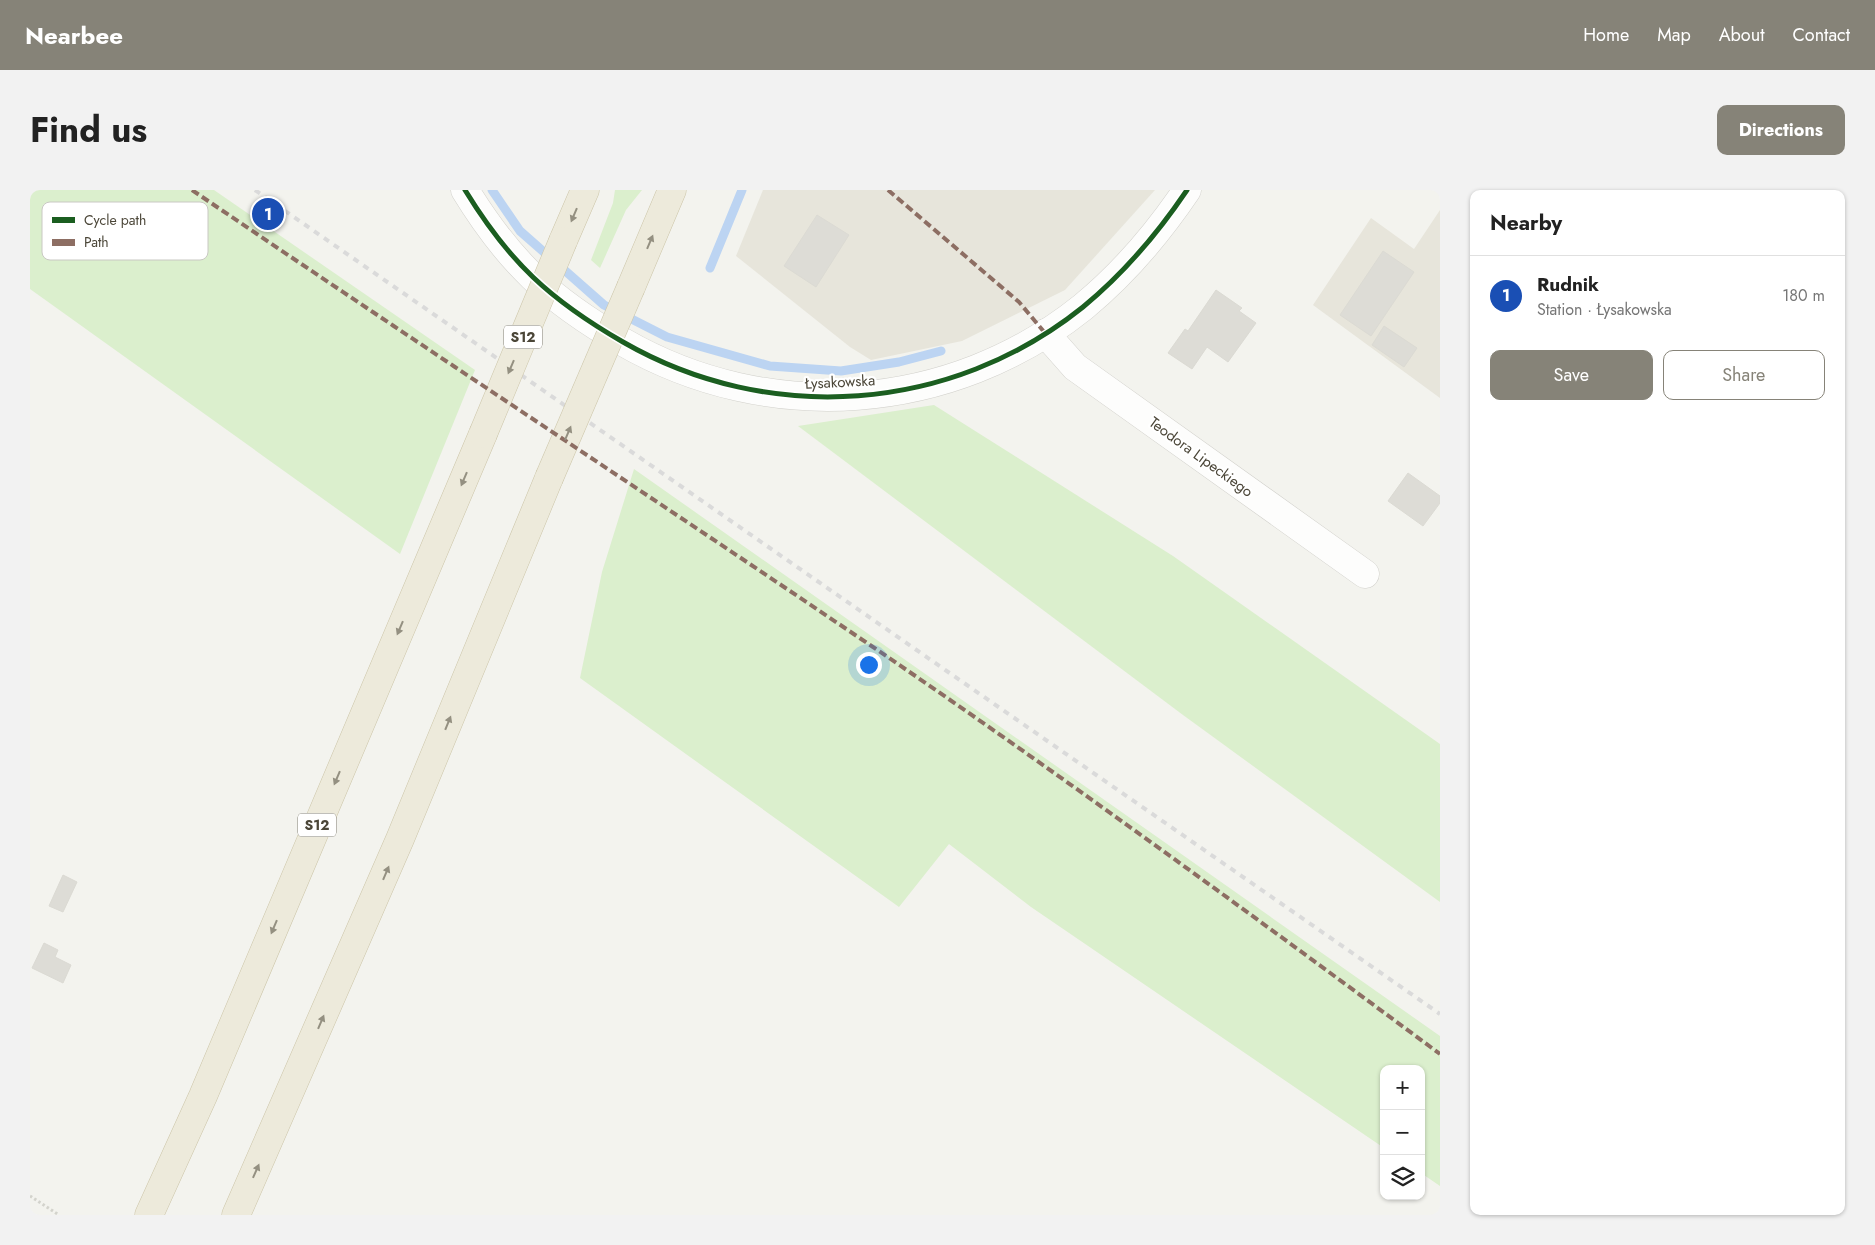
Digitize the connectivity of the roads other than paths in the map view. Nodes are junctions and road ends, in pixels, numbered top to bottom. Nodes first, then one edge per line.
1 (465, 190) edge
2 (584, 190) edge
3 (672, 190) edge
4 (1187, 190) edge
5 (1044, 333) junction
6 (1365, 574) dead end
7 (149, 1215) edge
8 (236, 1215) edge

1 - 5 street, Łysakowska
2 -> 7 highway, S12, bridge
8 -> 3 highway, bridge
4 - 5 street, Łysakowska
5 - 6 street, Teodora Lipeckiego

